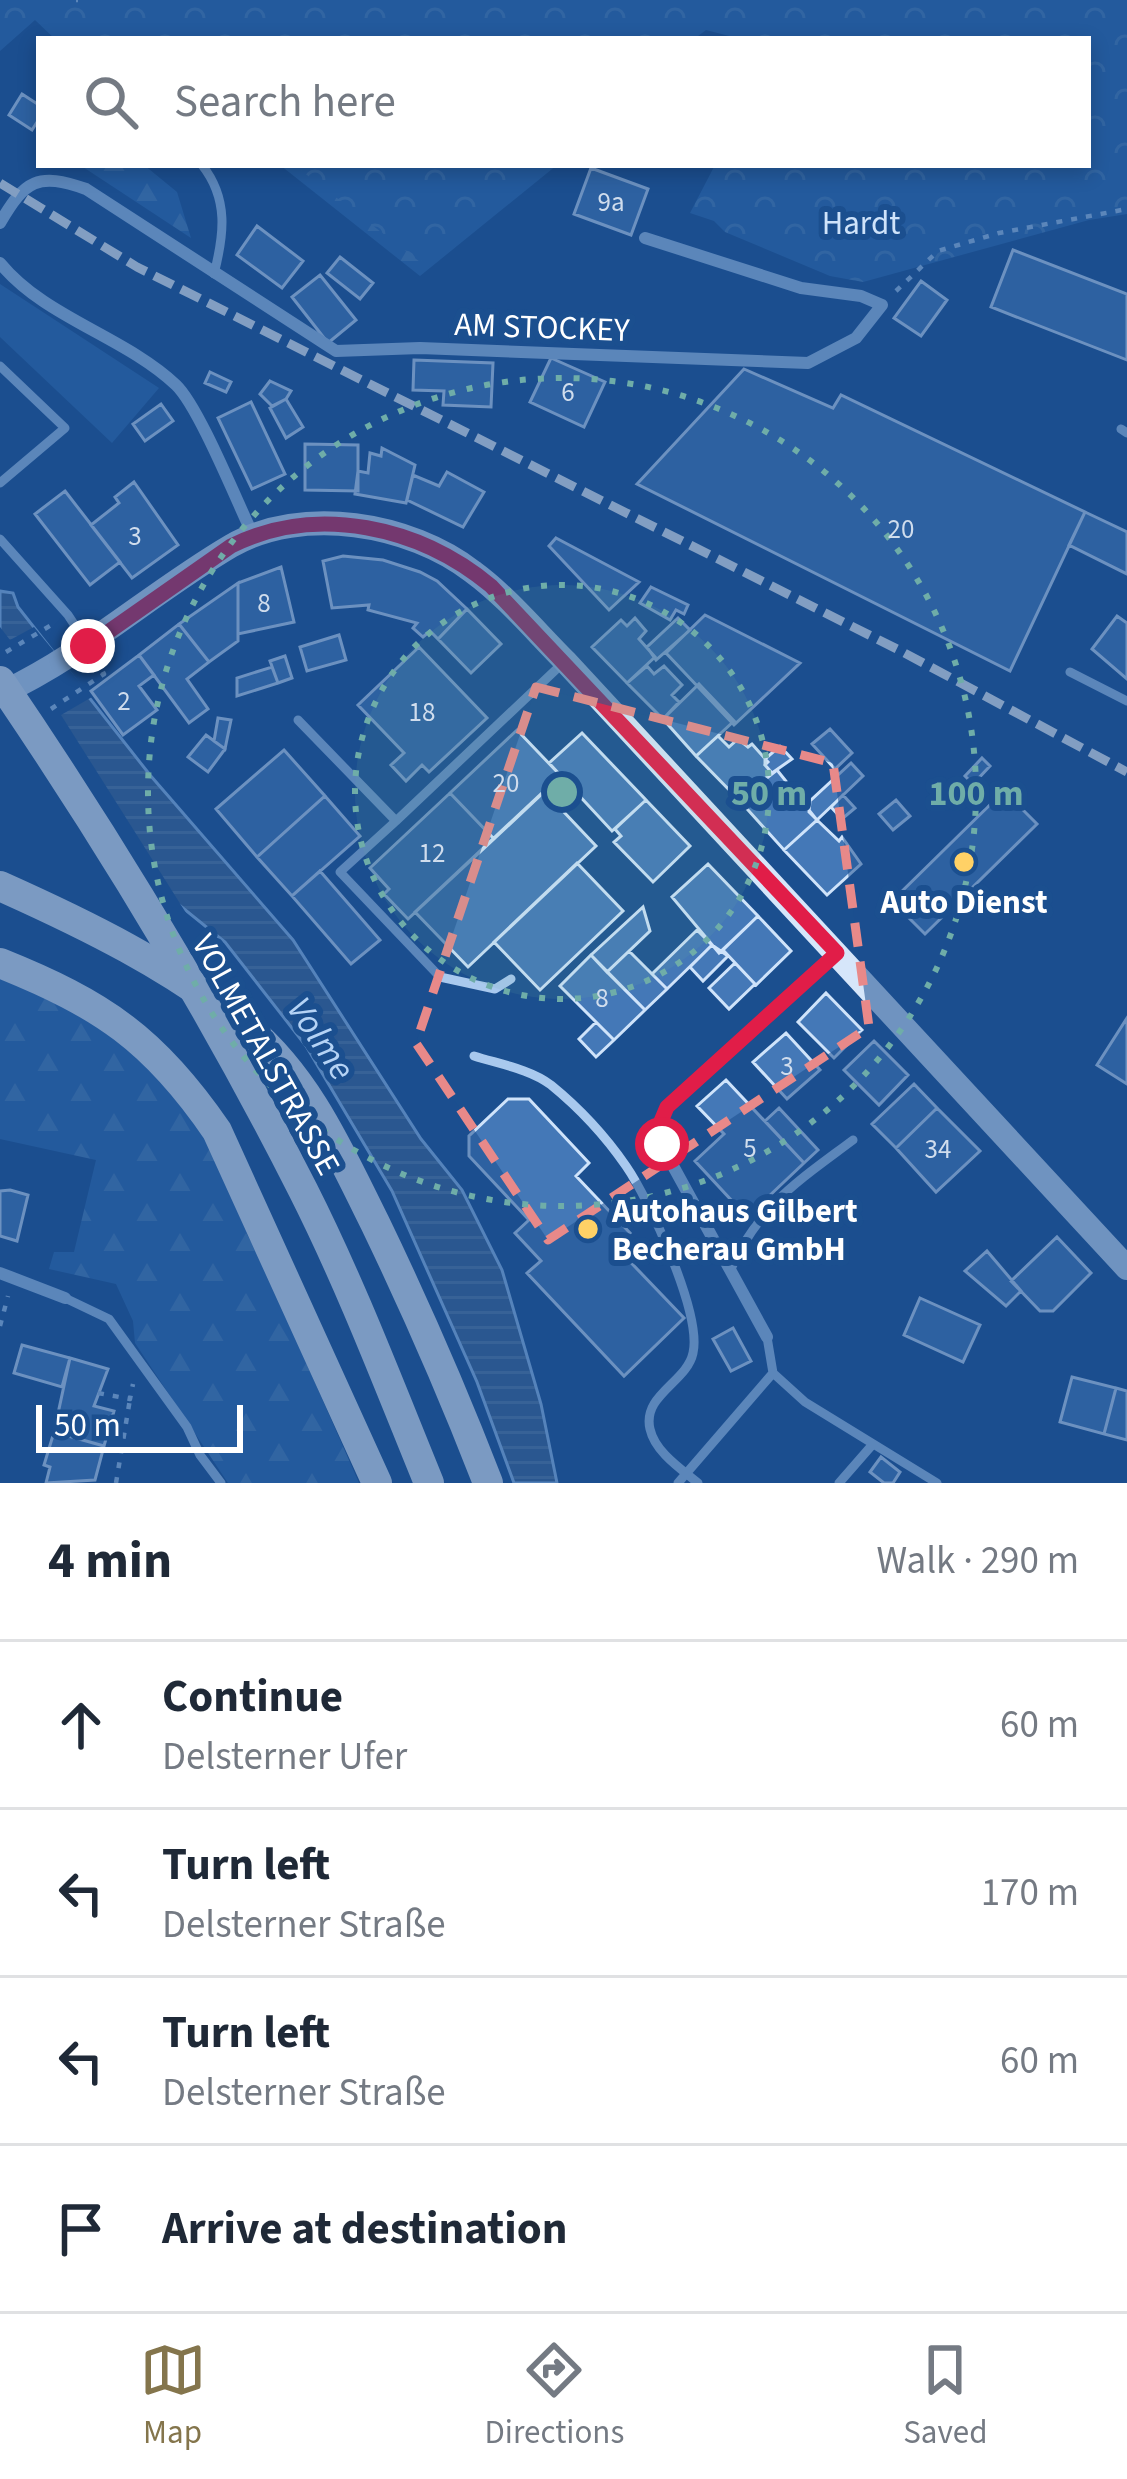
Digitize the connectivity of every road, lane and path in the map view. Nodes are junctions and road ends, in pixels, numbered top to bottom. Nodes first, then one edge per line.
1 (204, 168) edge
2 (1127, 209) edge
3 (0, 223) edge
4 (645, 238) dead end
5 (0, 263) edge
6 (214, 274) junction
7 (882, 304) junction
8 (0, 367) edge
9 (0, 483) edge
10 (253, 535) junction
11 (0, 539) edge
12 (39, 632) dead end
13 (88, 646) junction
14 (0, 654) edge
15 (565, 662) junction
16 (1070, 672) dead end
17 (104, 674) dead end
18 (0, 682) edge
19 (86, 688) dead end
20 (0, 694) edge
21 (1127, 701) edge
22 (298, 720) dead end
23 (396, 821) junction
24 (0, 886) edge
25 (837, 953) junction
26 (0, 963) edge
27 (511, 979) dead end
28 (474, 1055) dead end
29 (853, 1140) dead end
30 (1127, 1268) edge
31 (730, 1271) junction
32 (6, 1276) edge
33 (65, 1298) joint
34 (0, 1326) edge
35 (767, 1337) joint
36 (139, 1361) junction
37 (773, 1373) junction
38 (98, 1393) dead end
39 (130, 1399) junction
40 (873, 1444) junction
41 (918, 1471) junction
42 (682, 1478) edge
43 (116, 1483) edge
44 (221, 1483) edge
45 (377, 1483) edge
46 (429, 1483) edge
47 (488, 1483) edge
48 (698, 1483) edge
49 (838, 1483) edge
50 (910, 1483) edge
51 (937, 1483) edge

1 - 6 lane
2 - 7 path
3 - 6 street, AM STOCKEY
4 - 7 street
5 - 10 street
6 - 7 street, AM STOCKEY
8 - 9 lane
10 - 13 street
10 - 15 street
11 - 13 lane
12 - 14 path
13 - 20 street
15 - 23 lane
15 - 25 street
16 - 21 lane
17 - 19 path
18 - 46 main road, VOLMETALSTRASSE, bridge
22 - 23 lane
23 - 27 lane
24 - 47 main road, bridge
25 - 30 street
25 - 31 street
26 - 45 main road
28 - 42 lane
29 - 31 lane
31 - 35 street
32 - 33 street
32 - 34 path
33 - 36 lane
35 - 37 lane
36 - 39 path
36 - 44 lane
37 - 40 lane
37 - 42 lane
38 - 39 path
39 - 43 path
40 - 41 lane
40 - 49 lane
41 - 50 lane
41 - 51 lane
42 - 48 lane

